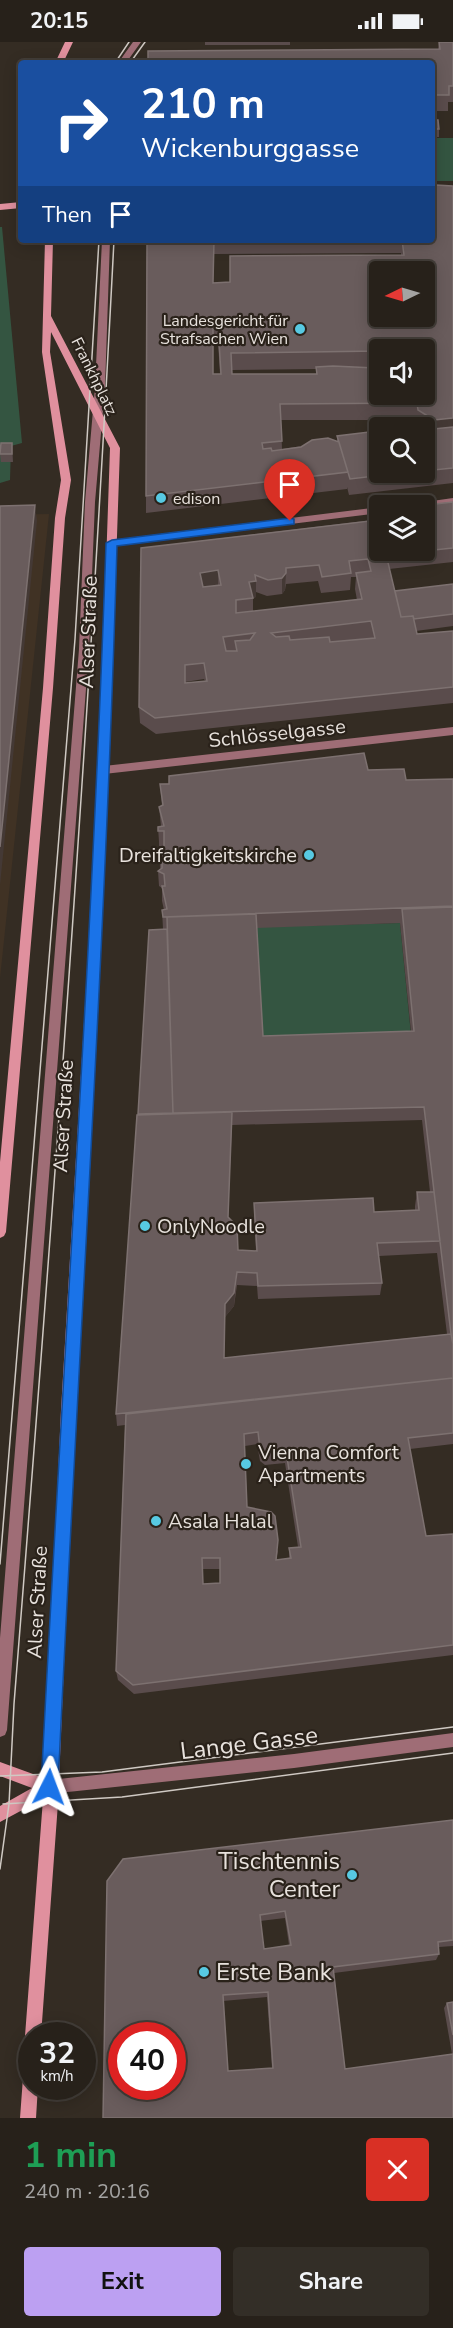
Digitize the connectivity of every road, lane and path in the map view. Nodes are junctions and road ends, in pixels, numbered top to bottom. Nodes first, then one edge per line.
1 (69, 42) edge
2 (137, 42) edge
3 (60, 60) edge
4 (124, 60) edge
5 (18, 205) edge
6 (0, 207) edge
7 (49, 243) edge
8 (106, 243) edge
9 (48, 318) junction
10 (46, 352) joint
11 (96, 413) junction
12 (115, 448) joint
13 (453, 501) edge
14 (435, 504) edge
15 (369, 511) edge
16 (112, 543) junction
17 (453, 731) edge
18 (105, 770) junction
19 (0, 1232) edge
20 (0, 1730) edge
21 (453, 1740) edge
22 (0, 1769) edge
23 (49, 1787) junction
24 (0, 1814) edge
25 (34, 2022) edge
26 (29, 2100) edge
27 (28, 2118) edge

1 - 3 street
2 - 4 street
5 - 6 street
7 - 9 street, Frankhplatz
8 - 11 street
9 - 10 street, Frankhplatz
9 - 11 street, Frankhplatz
10 - 19 street, Alser Straße
11 - 12 street, Frankhplatz
11 - 20 street
12 - 16 street, Alser Straße
13 - 14 street
15 - 16 street
16 - 18 street, Alser Straße
17 - 18 street, Schlösselgasse
18 - 23 street, Alser Straße
21 - 23 street, Lange Gasse
22 - 23 street
23 - 24 street
23 - 25 street, Alser Straße
26 - 27 street

